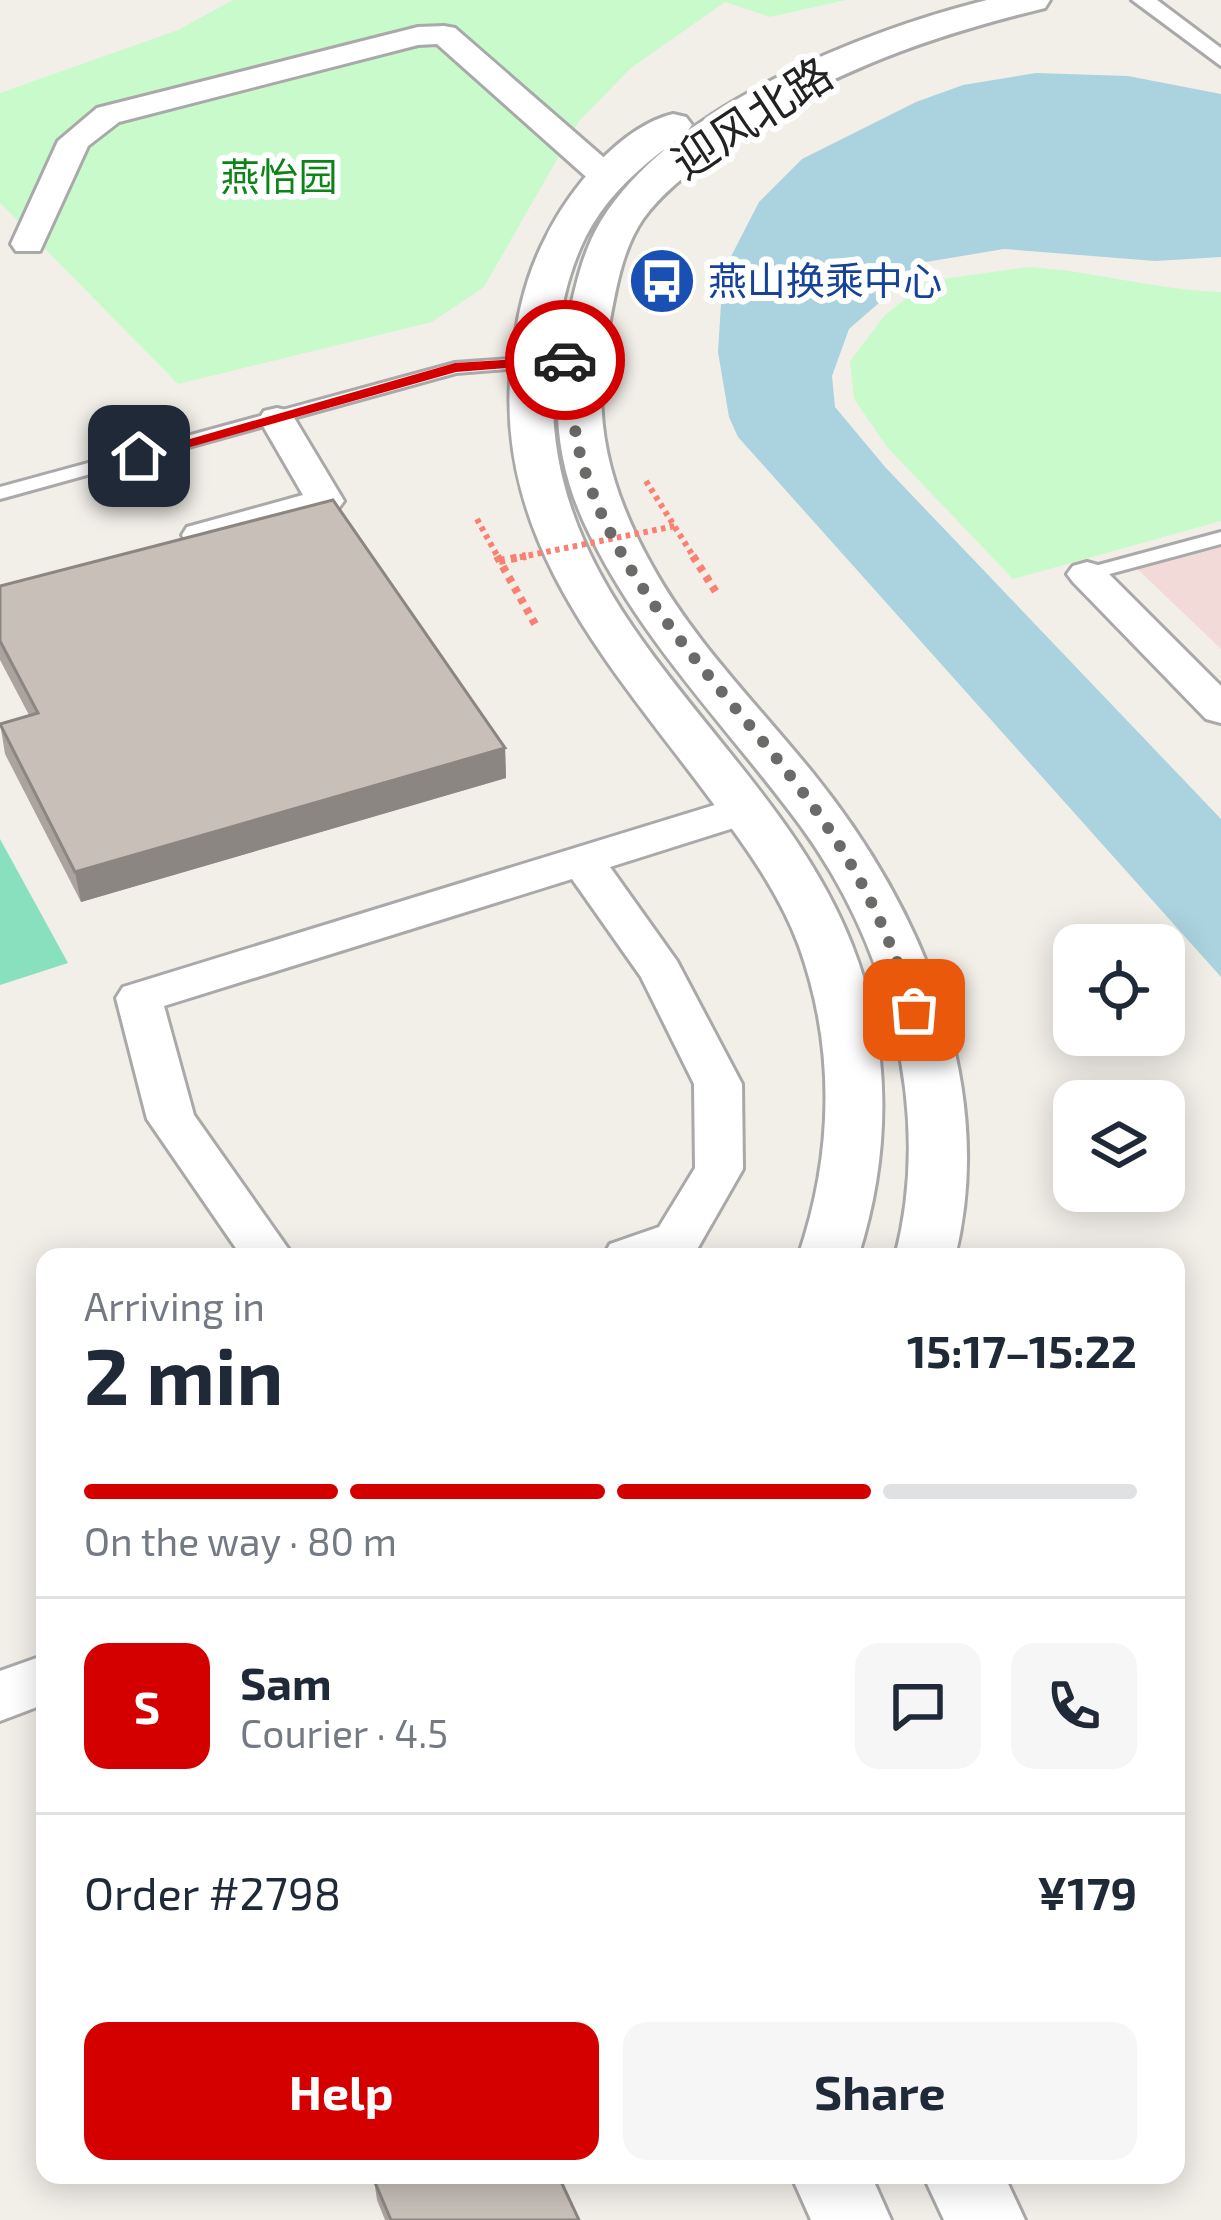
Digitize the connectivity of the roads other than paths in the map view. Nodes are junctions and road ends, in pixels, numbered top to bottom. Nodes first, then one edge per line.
1 (954, 0) edge
2 (1032, 0) edge
3 (1143, 0) edge
4 (1221, 59) edge
5 (605, 176) junction
6 (28, 244) dead end
7 (579, 359) junction
8 (528, 363) junction
9 (278, 419) junction
10 (0, 493) edge
11 (1221, 538) edge
12 (173, 543) edge
13 (1087, 574) joint
14 (1221, 710) edge
15 (744, 810) junction
16 (582, 860) junction
17 (263, 1248) edge
18 (654, 1248) edge
19 (832, 1248) edge
20 (927, 1248) edge
21 (36, 1682) edge
22 (0, 1696) edge
23 (834, 2184) edge
24 (967, 2184) edge
25 (852, 2220) edge
26 (986, 2220) edge

1 - 5 street
2 - 7 street, 迎风北路
3 - 4 street
5 - 6 street
5 - 8 street
7 - 8 lane
7 - 20 street, 迎风北路
8 - 9 lane
8 - 15 street
9 - 10 lane
9 - 12 street
11 - 13 lane
13 - 14 street
15 - 16 street
15 - 19 street
16 - 17 street
16 - 18 street
21 - 22 street
23 - 25 street
24 - 26 street

